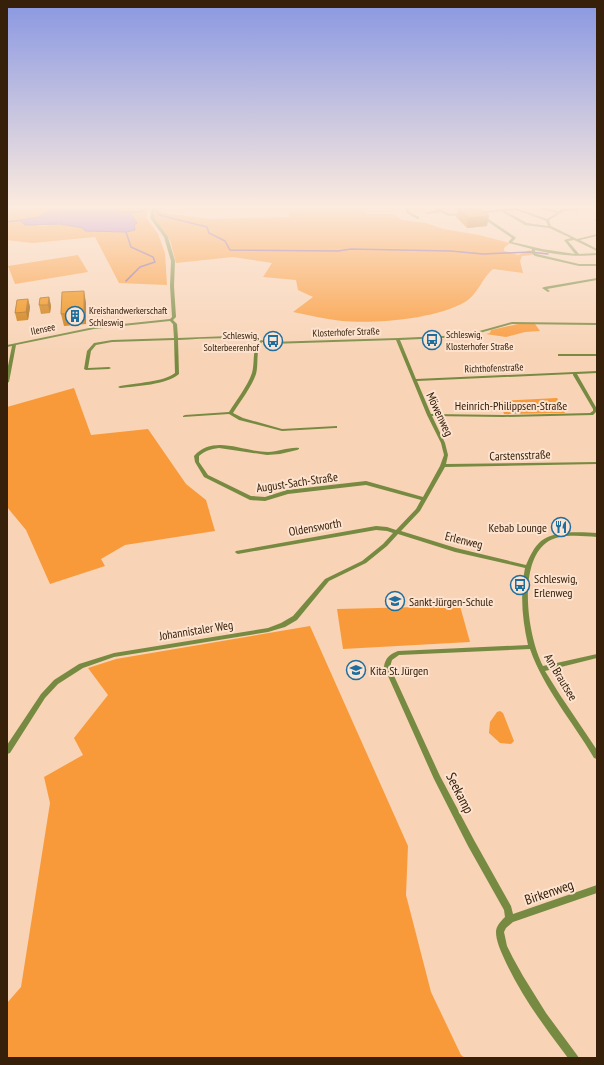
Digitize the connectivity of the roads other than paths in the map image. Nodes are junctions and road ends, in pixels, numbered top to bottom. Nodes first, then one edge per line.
1 (172, 258) edge
2 (556, 258) edge
3 (597, 265) edge
4 (597, 279) edge
5 (548, 291) dead end
6 (171, 320) junction
7 (597, 324) edge
8 (176, 339) junction
9 (398, 339) junction
10 (260, 342) junction
11 (14, 345) junction
12 (7, 346) edge
13 (558, 355) dead end
14 (597, 355) edge
15 (108, 368) dead end
16 (597, 372) edge
17 (575, 375) junction
18 (414, 380) junction
19 (7, 382) edge
20 (120, 388) dead end
21 (230, 412) junction
22 (596, 413) edge
23 (429, 414) junction
24 (185, 416) dead end
25 (335, 427) dead end
26 (297, 449) dead end
27 (597, 462) edge
28 (443, 466) junction
29 (424, 499) junction
30 (396, 532) junction
31 (597, 535) edge
32 (238, 552) dead end
33 (528, 567) junction
34 (532, 647) junction
35 (597, 656) edge
36 (542, 670) junction
37 (7, 751) edge
38 (597, 756) edge
39 (596, 891) edge
40 (510, 919) junction
41 (574, 1058) edge

1 - 6 street
2 - 3 street
4 - 5 street
6 - 8 street
6 - 11 street, Ilensee
7 - 9 street, Klosterhofer Straße
8 - 10 street, Klosterhofer Straße
8 - 15 street, Klosterhofer Straße
8 - 20 street
9 - 10 street, Klosterhofer Straße
9 - 18 street, Möwenweg
10 - 21 street
11 - 12 street, Ilensee
11 - 19 street
13 - 14 street
16 - 17 street
17 - 18 street, Richthofenstraße
17 - 22 street, Heinrich-Philippsen-Straße
18 - 23 street, Möwenweg
21 - 24 street
21 - 25 street
22 - 23 street, Heinrich-Philippsen-Straße
23 - 28 street, Möwenweg
26 - 29 street, August-Sach-Straße
27 - 28 street, Carstensstraße
28 - 29 street, Möwenweg
29 - 30 street, Möwenweg
30 - 32 street, Oldensworth
30 - 33 street, Erlenweg
30 - 37 street, Johannistaler Weg
31 - 33 street, Am Brautsee
33 - 34 street, Am Brautsee
34 - 36 street, Am Brautsee
34 - 40 street, Seekamp
35 - 36 street
36 - 38 street, Am Brautsee
39 - 40 street, Birkenweg
40 - 41 street

